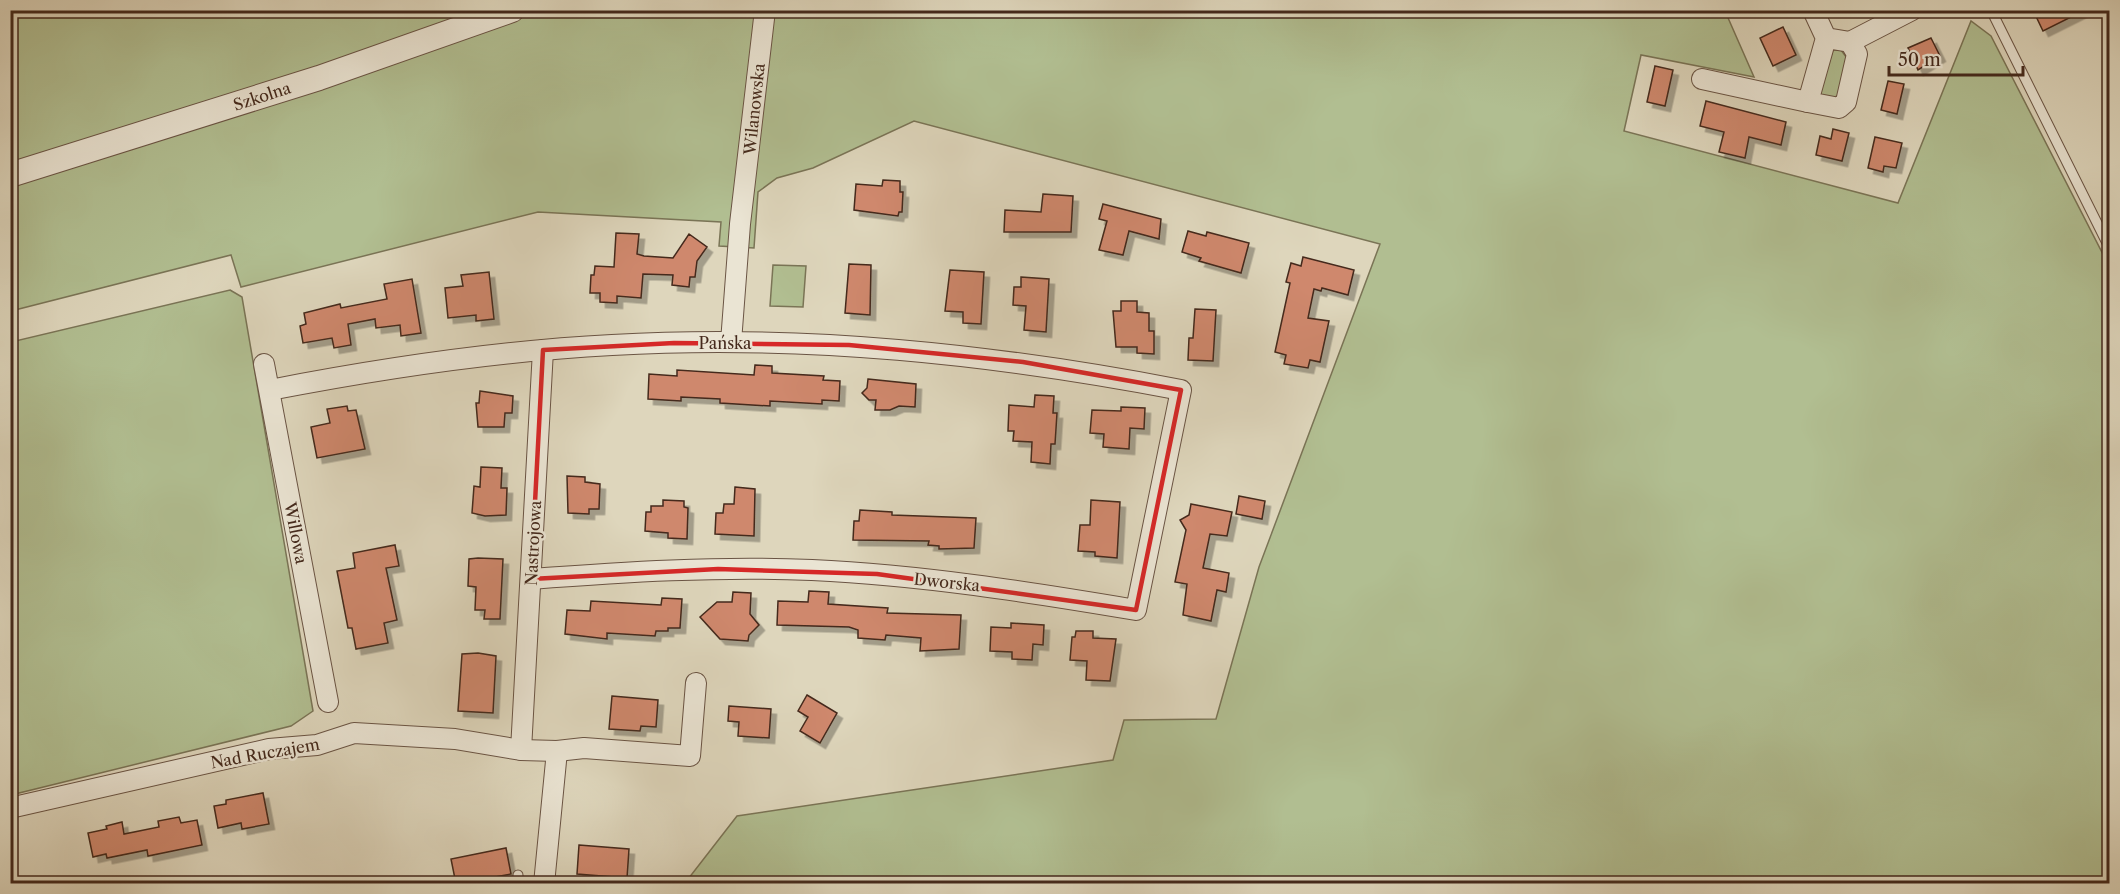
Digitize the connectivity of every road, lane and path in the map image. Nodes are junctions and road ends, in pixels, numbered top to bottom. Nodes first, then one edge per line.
1 (512, 10) edge
2 (765, 10) edge
3 (1813, 10) edge
4 (1912, 10) edge
5 (1991, 10) edge
6 (1826, 38) junction
7 (1850, 42) junction
8 (1702, 79) dead end
9 (1808, 102) junction
10 (10, 176) edge
11 (2109, 249) edge
12 (731, 342) junction
13 (543, 350) junction
14 (264, 364) dead end
15 (270, 390) junction
16 (1181, 390) joint
17 (531, 579) junction
18 (696, 683) dead end
19 (328, 702) dead end
20 (521, 743) junction
21 (557, 751) junction
22 (10, 808) edge
23 (544, 884) edge

1 - 10 street, Szkolna
2 - 12 street, Wilanowska
3 - 6 street
4 - 7 street
5 - 11 lane
6 - 7 street
6 - 9 street
7 - 9 street
8 - 9 street
12 - 13 street, Pańska
12 - 16 street, Pańska
13 - 15 street, Pańska
13 - 17 street, Nastrojowa
14 - 15 street, Willowa
15 - 19 street, Willowa
16 - 17 street, Dworska
17 - 20 street, Nastrojowa
18 - 21 street, Nad Ruczajem
20 - 21 street, Nad Ruczajem
20 - 22 street, Nad Ruczajem
21 - 23 street

